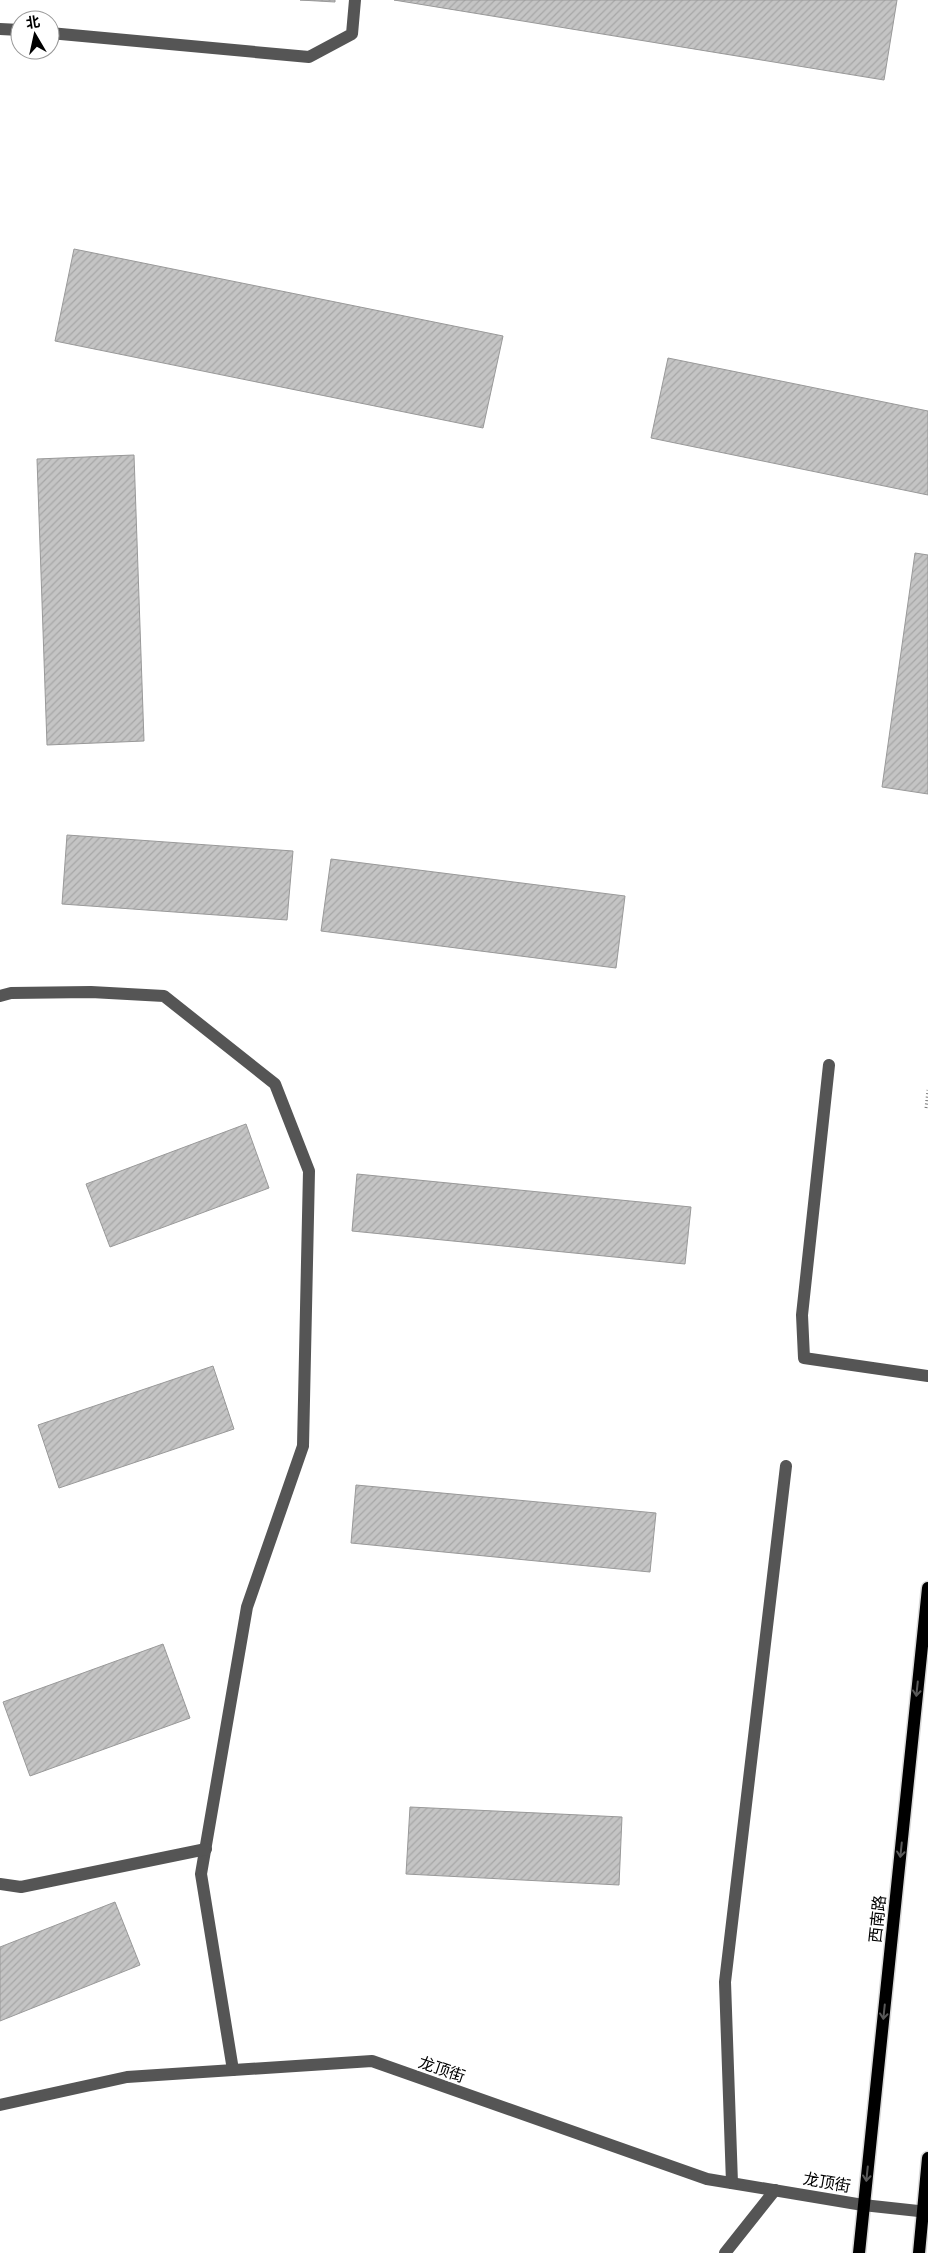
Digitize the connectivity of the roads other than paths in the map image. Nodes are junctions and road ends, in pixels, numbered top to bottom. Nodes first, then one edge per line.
1 (355, 0) edge
2 (60, 34) edge
3 (0, 996) edge
4 (829, 1066) dead end
5 (928, 1376) edge
6 (786, 1466) dead end
7 (928, 1588) edge
8 (206, 1849) junction
9 (0, 1884) edge
10 (232, 2070) junction
11 (0, 2105) edge
12 (928, 2158) edge
13 (732, 2183) junction
14 (775, 2190) junction
15 (864, 2205) junction
16 (925, 2211) edge
17 (725, 2253) edge
18 (859, 2253) edge
19 (919, 2253) edge

1 - 2 street
3 - 8 street
4 - 5 street
6 - 13 street
7 -> 15 main road, 西南路
8 - 9 street
8 - 10 street
10 - 11 street, 龙顶街
10 - 13 street, 龙顶街
12 - 16 main road
13 - 14 street, 龙顶街
14 - 15 street, 龙顶街
14 - 17 street
15 - 16 street, 龙顶街
15 - 18 main road, 西南路
16 - 19 main road

